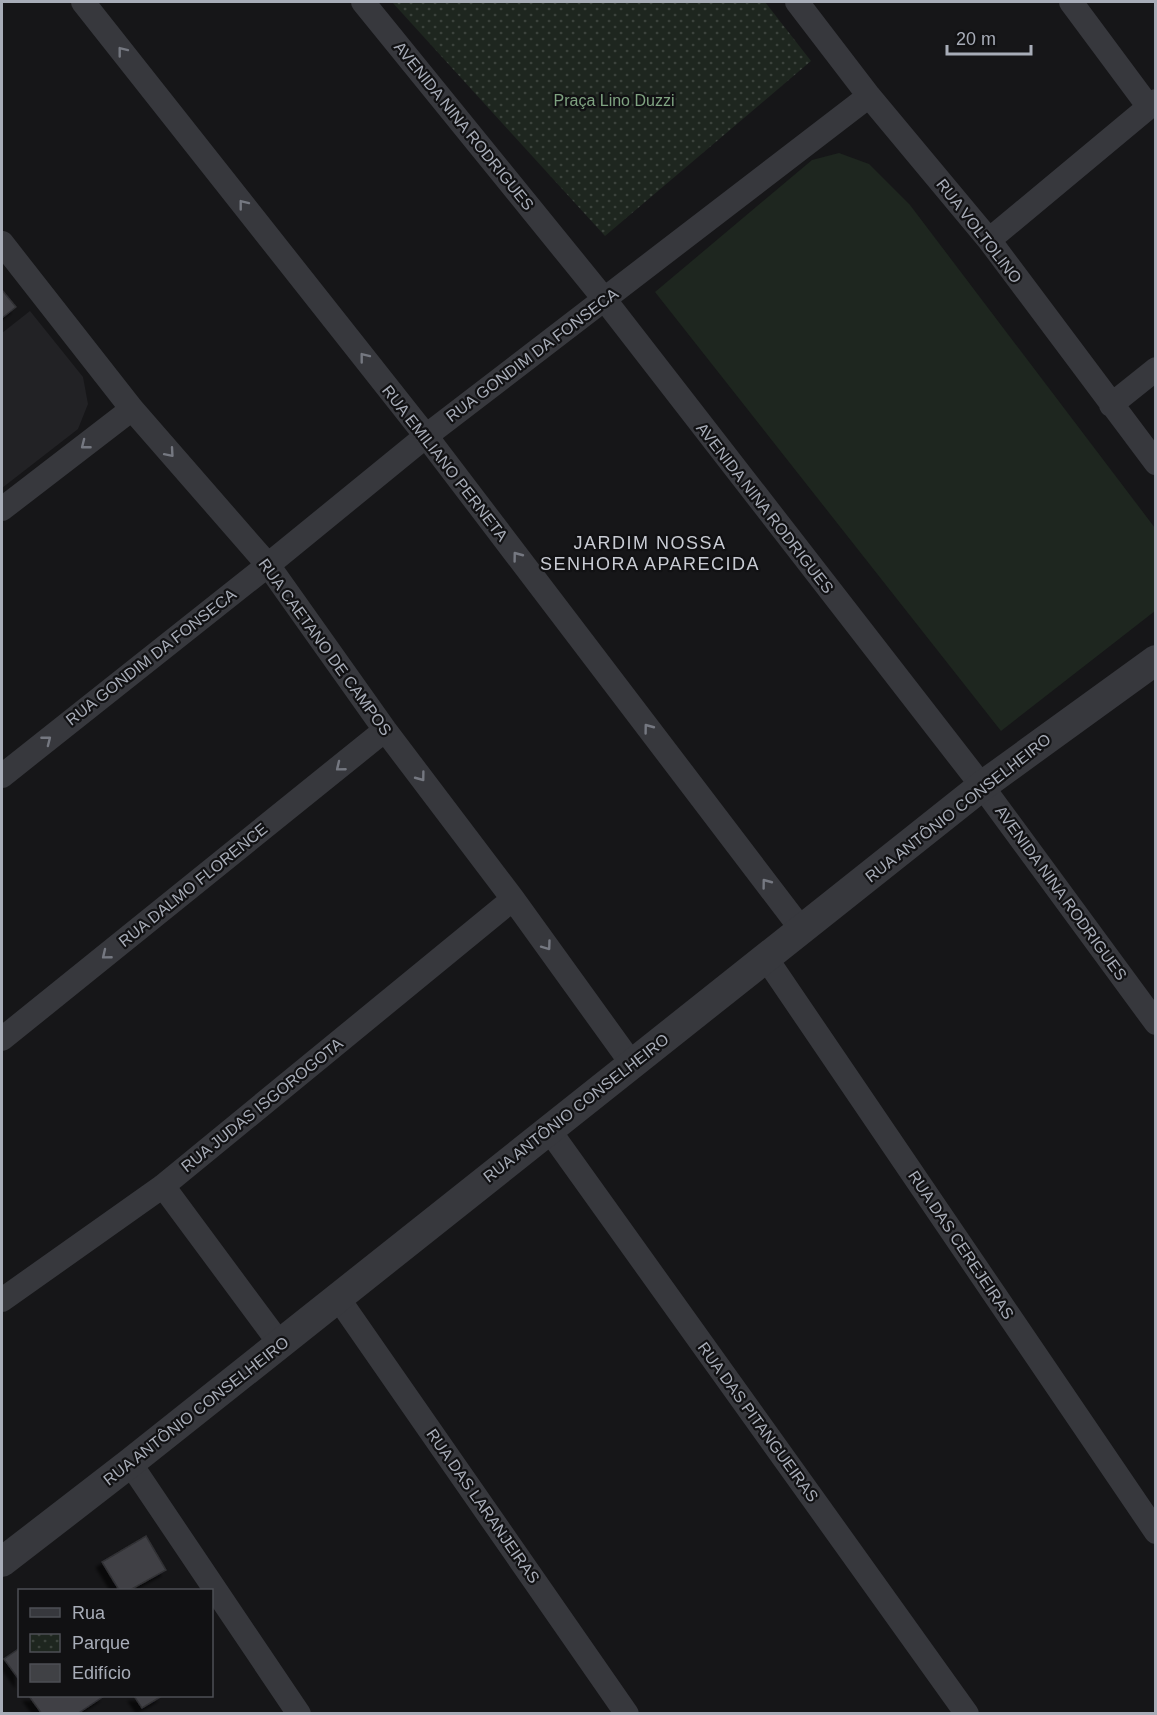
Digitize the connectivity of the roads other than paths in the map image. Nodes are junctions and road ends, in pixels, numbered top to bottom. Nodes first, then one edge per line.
1 (83, 2) edge
2 (363, 2) edge
3 (797, 2) edge
4 (1071, 2) edge
5 (869, 96) junction
6 (1152, 104) edge
7 (988, 240) junction
8 (2, 243) edge
9 (605, 300) junction
10 (1155, 369) edge
11 (1111, 405) junction
12 (132, 409) junction
13 (426, 436) junction
14 (1155, 464) edge
15 (2, 509) edge
16 (268, 565) junction
17 (1155, 660) edge
18 (385, 730) junction
19 (2, 776) edge
20 (982, 786) junction
21 (513, 899) junction
22 (802, 930) junction
23 (766, 958) junction
24 (1153, 1012) edge
25 (2, 1039) edge
26 (632, 1064) junction
27 (549, 1130) junction
28 (163, 1186) junction
29 (338, 1298) junction
30 (2, 1300) edge
31 (280, 1344) junction
32 (130, 1463) junction
33 (1155, 1532) edge
34 (2, 1562) edge
35 (299, 1713) edge
36 (627, 1713) edge
37 (967, 1713) edge

13 -> 1 street, RUA EMILIANO PERNETA
2 - 9 street, AVENIDA NINA RODRIGUES
3 - 5 street, RUA VOLTOLINO
4 - 6 street
5 - 7 street, RUA VOLTOLINO
5 - 9 street, RUA GONDIM DA FONSECA
6 - 7 street
7 - 11 street, RUA VOLTOLINO
8 - 12 street, RUA CAETANO DE CAMPOS
9 - 13 street, RUA GONDIM DA FONSECA
9 - 20 street, AVENIDA NINA RODRIGUES
10 - 11 street
11 - 14 street, RUA VOLTOLINO
12 -> 15 street
12 -> 16 street, RUA CAETANO DE CAMPOS
13 - 16 street, RUA GONDIM DA FONSECA
22 -> 13 street, RUA EMILIANO PERNETA
16 - 18 street, RUA CAETANO DE CAMPOS
19 -> 16 street, RUA GONDIM DA FONSECA
17 - 20 street, RUA ANTÔNIO CONSELHEIRO
18 -> 21 street, RUA CAETANO DE CAMPOS
18 -> 25 street, RUA DALMO FLORENCE
20 - 22 street, RUA ANTÔNIO CONSELHEIRO
20 - 24 street, AVENIDA NINA RODRIGUES
21 -> 26 street, RUA CAETANO DE CAMPOS
21 - 28 street, RUA JUDAS ISGOROGOTA
22 - 23 street, RUA ANTÔNIO CONSELHEIRO
23 - 26 street, RUA ANTÔNIO CONSELHEIRO
23 - 33 street, RUA DAS CEREJEIRAS
26 - 27 street, RUA ANTÔNIO CONSELHEIRO
27 - 29 street, RUA ANTÔNIO CONSELHEIRO
27 - 37 street, RUA DAS PITANGUEIRAS
28 - 30 street, RUA JUDAS ISGOROGOTA
28 - 31 street
29 - 31 street, RUA ANTÔNIO CONSELHEIRO
29 - 36 street, RUA DAS LARANJEIRAS
31 - 32 street, RUA ANTÔNIO CONSELHEIRO
32 - 34 street, RUA ANTÔNIO CONSELHEIRO
32 - 35 street

